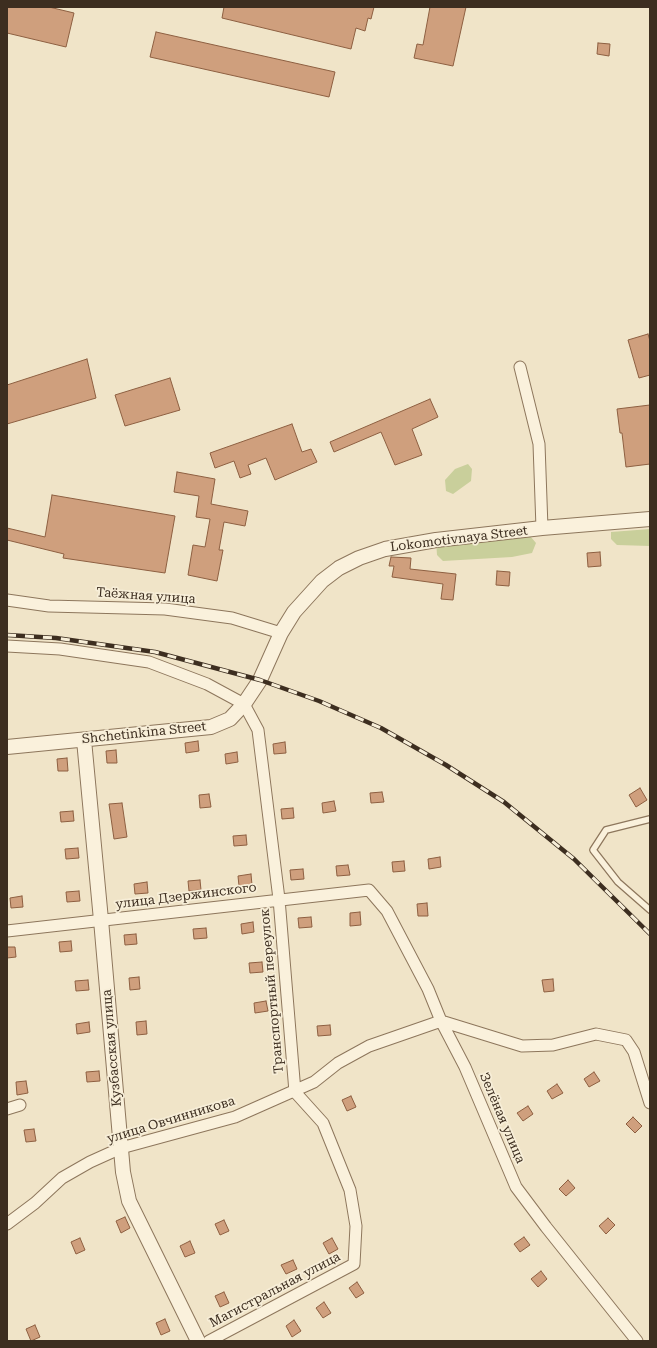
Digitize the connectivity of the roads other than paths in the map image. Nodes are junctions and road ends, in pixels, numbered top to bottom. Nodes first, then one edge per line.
1 (520, 367) dead end
2 (650, 519) edge
3 (542, 528) junction
4 (7, 600) edge
5 (281, 633) junction
6 (7, 646) edge
7 (260, 680) joint
8 (244, 704) junction
9 (84, 740) junction
10 (7, 747) edge
11 (650, 819) edge
12 (368, 890) joint
13 (279, 899) junction
14 (650, 910) edge
15 (101, 920) junction
16 (7, 931) edge
17 (441, 1020) junction
18 (295, 1092) junction
19 (650, 1103) edge
20 (20, 1106) dead end
21 (7, 1109) edge
22 (121, 1148) junction
23 (7, 1224) edge
24 (198, 1341) edge
25 (209, 1341) edge
26 (637, 1341) edge

1 - 3 street
2 - 3 street, Lokomotivnaya Street
3 - 5 street, Lokomotivnaya Street
4 - 5 street, Таёжная улица
5 - 7 street, Lokomotivnaya Street
6 - 8 street
7 - 8 street, Shchetinkina Street
8 - 9 street, Shchetinkina Street
8 - 13 street, Транспортный переулок
9 - 10 street, Shchetinkina Street
9 - 15 street, Кузбасская улица
11 - 14 lane
12 - 13 street, улица Дзержинского
12 - 17 street, Зелёная улица
13 - 15 street, улица Дзержинского
13 - 18 street, Транспортный переулок
15 - 16 street, улица Дзержинского
15 - 22 street, Кузбасская улица
17 - 18 street, улица Овчинникова
17 - 19 street
17 - 26 street, Зелёная улица
18 - 22 street, улица Овчинникова
18 - 25 street, Магистральная улица
20 - 21 street
22 - 23 street, улица Овчинникова
22 - 24 street, Кузбасская улица

